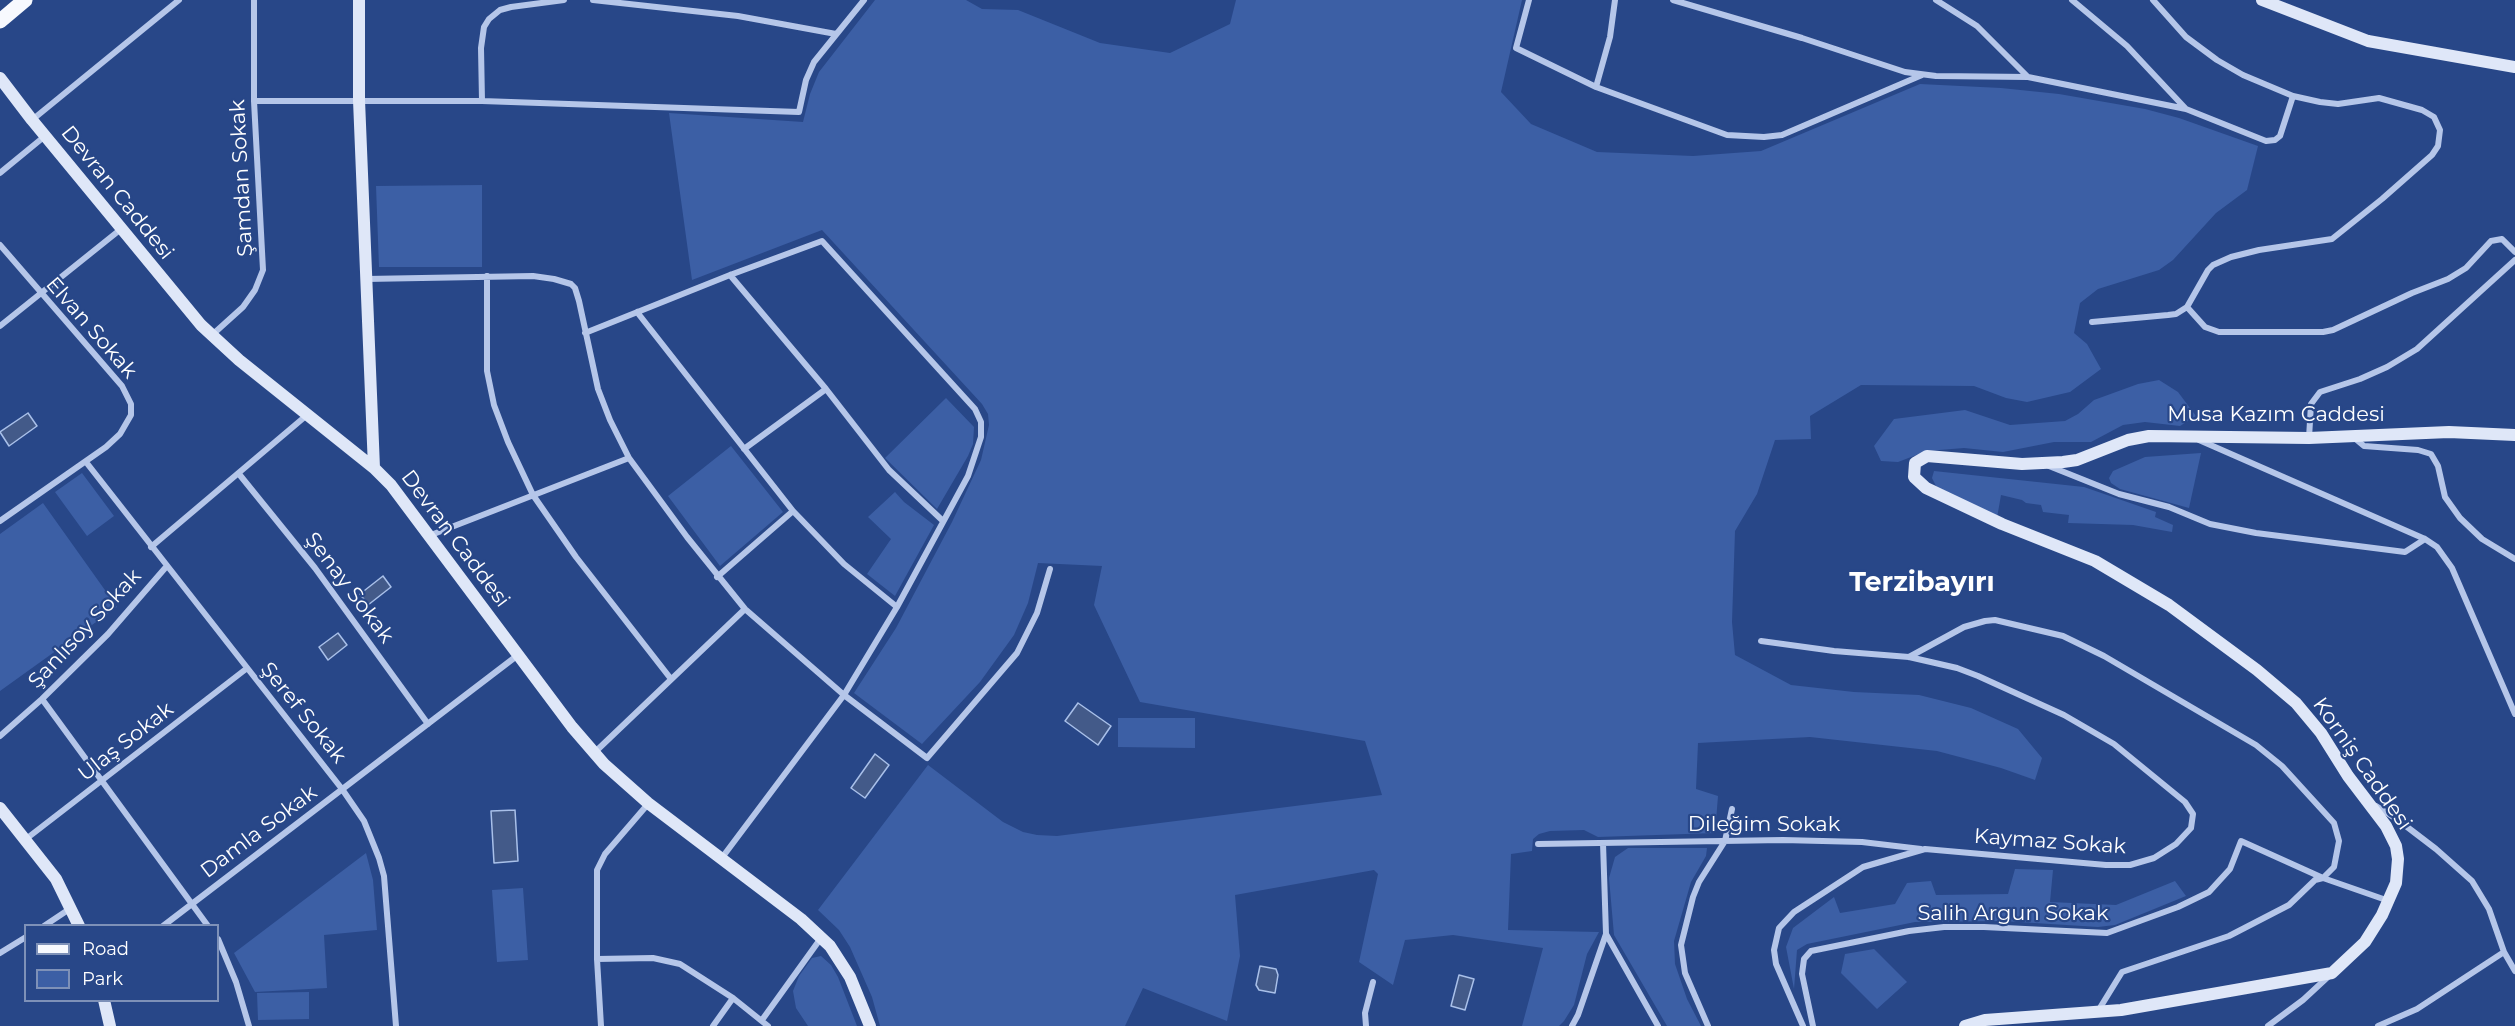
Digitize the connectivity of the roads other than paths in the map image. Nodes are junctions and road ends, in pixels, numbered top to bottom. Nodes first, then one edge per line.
1 (26, 0) edge
2 (179, 0) edge
3 (254, 0) edge
4 (359, 0) edge
5 (564, 0) edge
6 (593, 0) edge
7 (864, 0) edge
8 (1529, 0) edge
9 (1615, 0) edge
10 (1673, 0) edge
11 (1936, 0) edge
12 (2072, 0) edge
13 (2153, 0) edge
14 (2262, 0) edge
15 (3, 19) edge
16 (0, 31) edge
17 (836, 34) junction
18 (2515, 67) edge
19 (1922, 75) junction
20 (2028, 77) junction
21 (0, 78) edge
22 (1596, 87) junction
23 (2293, 96) junction
24 (358, 100) junction
25 (254, 101) junction
26 (482, 101) junction
27 (2186, 109) junction
28 (32, 120) junction
29 (45, 136) junction
30 (0, 173) edge
31 (122, 228) junction
32 (0, 245) edge
33 (2515, 252) edge
34 (2515, 260) edge
35 (730, 275) junction
36 (487, 276) junction
37 (365, 279) junction
38 (41, 295) junction
39 (2187, 307) junction
40 (637, 312) junction
41 (2092, 322) dead end
42 (0, 326) edge
43 (585, 333) junction
44 (212, 336) junction
45 (826, 389) junction
46 (307, 416) junction
47 (2187, 434) junction
48 (2515, 435) edge
49 (2352, 436) junction
50 (2309, 438) junction
51 (744, 449) junction
52 (629, 458) junction
53 (86, 462) junction
54 (2042, 464) junction
55 (374, 468) junction
56 (239, 474) junction
57 (533, 495) junction
58 (793, 511) junction
59 (0, 521) edge
60 (944, 521) junction
61 (430, 535) junction
62 (2425, 539) junction
63 (151, 547) junction
64 (2515, 559) edge
65 (166, 567) junction
66 (1050, 569) dead end
67 (717, 577) junction
68 (897, 607) junction
69 (745, 609) junction
70 (1761, 641) dead end
71 (518, 654) junction
72 (1909, 657) junction
73 (246, 669) junction
74 (670, 679) junction
75 (843, 695) junction
76 (42, 699) junction
77 (2515, 714) edge
78 (428, 724) junction
79 (0, 736) edge
80 (593, 753) junction
81 (103, 781) junction
82 (342, 789) junction
83 (648, 803) junction
84 (2370, 803) junction
85 (0, 808) edge
86 (1732, 809) dead end
87 (26, 839) junction
88 (1725, 842) junction
89 (1603, 843) junction
90 (1538, 844) dead end
91 (1925, 849) junction
92 (721, 859) junction
93 (2323, 878) junction
94 (2390, 901) junction
95 (192, 904) junction
96 (72, 908) junction
97 (47, 924) edge
98 (78, 924) edge
99 (166, 924) edge
100 (207, 924) edge
101 (1606, 934) junction
102 (24, 938) edge
103 (821, 938) junction
104 (219, 941) edge
105 (2504, 952) junction
106 (0, 953) edge
107 (597, 960) junction
108 (2515, 971) edge
109 (2332, 973) junction
110 (1373, 982) dead end
111 (733, 999) junction
112 (104, 1002) edge
113 (2098, 1011) junction
114 (762, 1020) junction
115 (110, 1026) edge
116 (249, 1026) edge
117 (396, 1026) edge
118 (601, 1026) edge
119 (713, 1026) edge
120 (768, 1026) edge
121 (870, 1026) edge
122 (1366, 1026) edge
123 (1572, 1026) edge
124 (1658, 1026) edge
125 (1708, 1026) edge
126 (1803, 1026) edge
127 (1813, 1026) edge
128 (1965, 1026) edge
129 (2268, 1026) edge
130 (2378, 1026) edge

1 - 15 main road
2 - 28 street
3 - 25 street, Şamdan Sokak
4 - 24 main road
5 - 26 street
6 - 17 street
7 - 17 street
8 - 22 street
9 - 22 street
10 - 19 street
11 - 20 street
12 - 27 street
13 - 23 street
14 - 18 main road
15 - 16 main road
17 - 26 street
19 - 20 street
19 - 22 street
20 - 27 street
21 - 28 main road, Devran Caddesi
23 - 27 street
23 - 39 street
24 - 25 street
24 - 26 street
24 - 37 main road
25 - 44 street, Şamdan Sokak
28 - 29 main road, Devran Caddesi
29 - 30 street
29 - 31 main road, Devran Caddesi
31 - 38 street
31 - 44 main road, Devran Caddesi
32 - 38 street, Elvan Sokak
33 - 39 street
34 - 50 street
35 - 40 street
35 - 45 street
35 - 60 street
36 - 37 street
36 - 43 street
36 - 57 street
37 - 55 main road
38 - 42 street
38 - 53 street, Elvan Sokak
39 - 41 street
40 - 43 street
40 - 51 street
43 - 52 street
44 - 46 main road, Devran Caddesi
45 - 51 street
45 - 60 street
46 - 55 main road, Devran Caddesi
46 - 56 street, Şanlısoy Sokak
47 - 50 main road, Musa Kazım Caddesi
47 - 54 main road, Musa Kazım Caddesi
47 - 62 street
48 - 49 main road, Musa Kazım Caddesi
49 - 50 main road, Musa Kazım Caddesi
49 - 64 street
51 - 58 street
52 - 57 street
52 - 67 street
53 - 59 street, Elvan Sokak
53 - 63 street, Şeref Sokak
54 - 62 street
54 - 84 main road, Korniş Caddesi
55 - 61 main road, Devran Caddesi
56 - 63 street, Şanlısoy Sokak
56 - 78 street, Şenay Sokak
57 - 61 street
57 - 74 street
58 - 67 street
58 - 68 street
60 - 68 street
61 - 71 main road, Devran Caddesi
62 - 77 street
63 - 65 street, Şeref Sokak
65 - 73 street, Şeref Sokak
65 - 76 street, Şanlısoy Sokak
66 - 75 street
67 - 69 street
68 - 75 street
69 - 74 street
69 - 75 street
70 - 72 street, Kaymaz Sokak
71 - 78 street, Damla Sokak
71 - 80 main road, Devran Caddesi
72 - 91 street, Kaymaz Sokak
72 - 93 street
73 - 81 street, Ulaş Sokak
73 - 82 street, Şeref Sokak
74 - 80 street
75 - 92 street
76 - 79 street, Şanlısoy Sokak
76 - 81 street
78 - 82 street, Damla Sokak
80 - 83 main road, Devran Caddesi
81 - 87 street, Ulaş Sokak
81 - 95 street
82 - 95 street, Damla Sokak
82 - 117 street, Şeref Sokak
83 - 92 main road, Devran Caddesi
83 - 107 street
84 - 94 main road, Korniş Caddesi
84 - 105 street
85 - 87 main road
86 - 88 street
87 - 96 main road
88 - 89 street, Dileğim Sokak
88 - 91 street, Dileğim Sokak
88 - 125 street
89 - 90 street, Dileğim Sokak
89 - 101 street
91 - 126 street, Kaymaz Sokak
92 - 103 main road, Devran Caddesi
93 - 94 street
93 - 113 street
93 - 127 street, Salih Argun Sokak
94 - 109 main road, Korniş Caddesi
95 - 99 street, Damla Sokak
95 - 100 street
96 - 97 street
96 - 98 main road
101 - 123 street
101 - 124 street
102 - 106 street
103 - 114 street
103 - 121 main road, Devran Caddesi
104 - 116 street
105 - 108 street
105 - 130 street
107 - 111 street
107 - 118 street
109 - 113 main road
109 - 129 street
110 - 122 street
111 - 114 street
111 - 119 street
112 - 115 main road
113 - 128 main road
114 - 120 street

